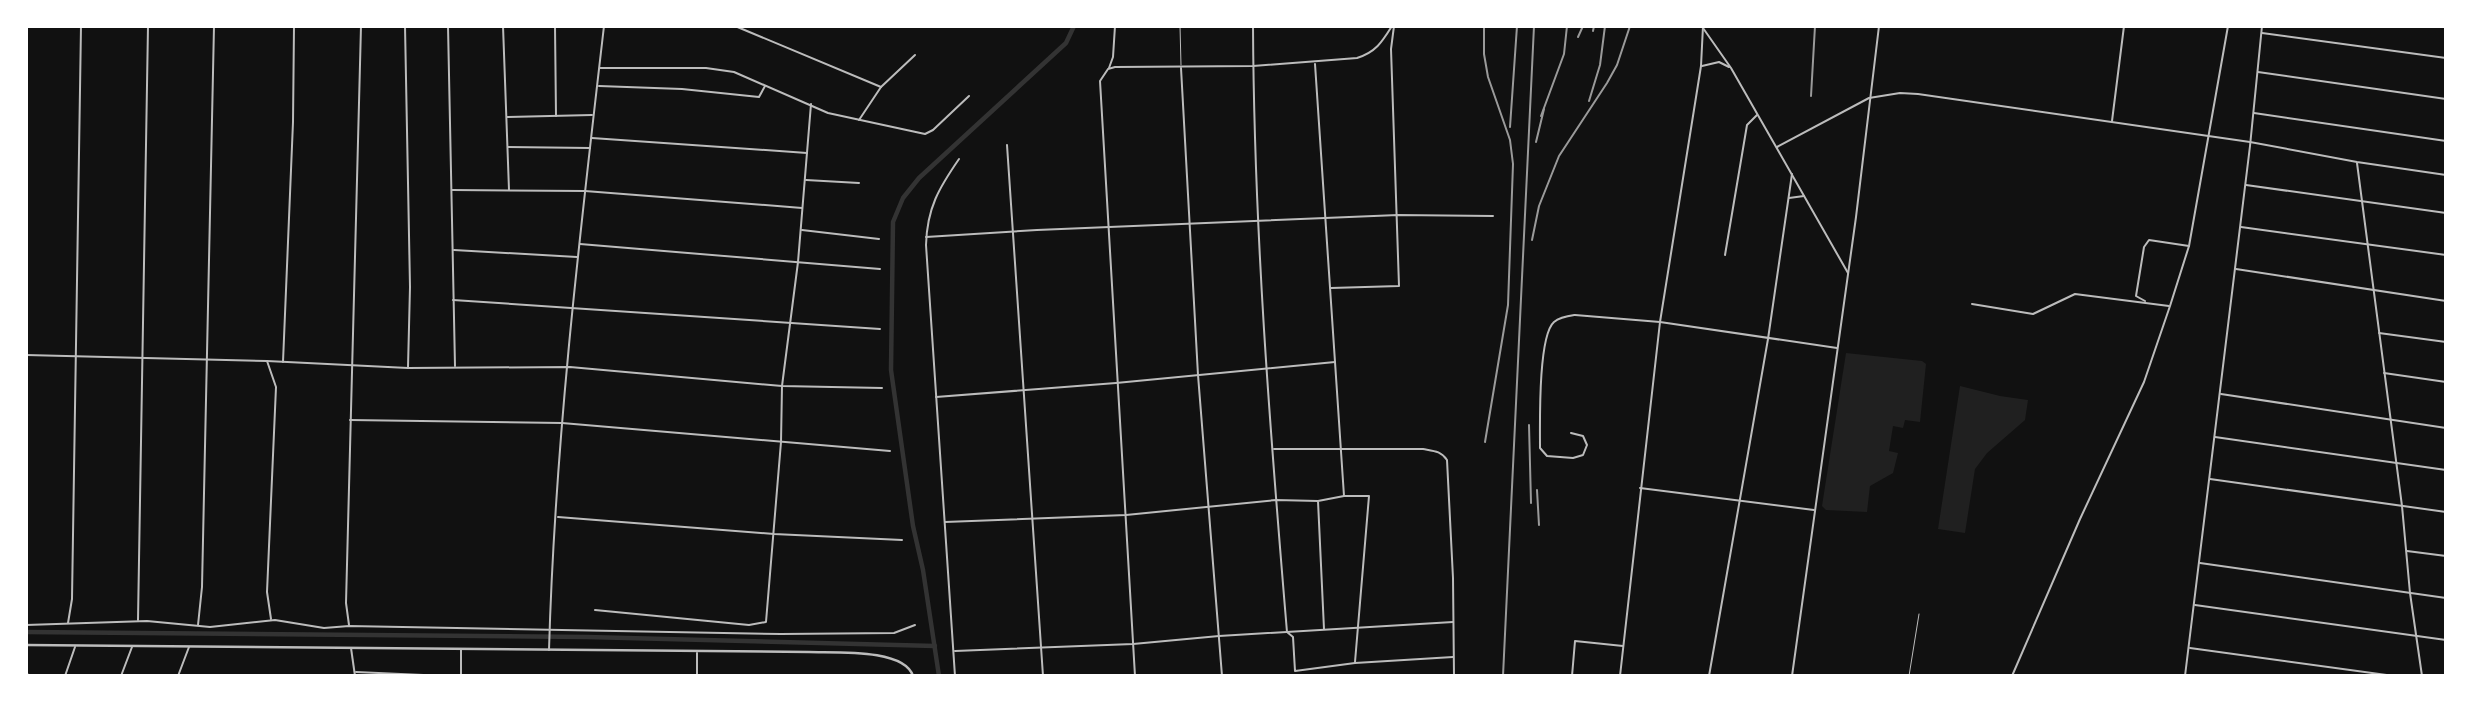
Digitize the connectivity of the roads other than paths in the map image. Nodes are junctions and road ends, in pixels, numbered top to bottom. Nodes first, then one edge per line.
1 (81, 26) edge
2 (148, 26) edge
3 (214, 26) edge
4 (294, 26) edge
5 (361, 26) edge
6 (405, 26) edge
7 (448, 26) edge
8 (503, 26) edge
9 (555, 26) edge
10 (604, 26) edge
11 (735, 26) edge
12 (1115, 26) edge
13 (1180, 26) edge
14 (1253, 26) edge
15 (1393, 26) edge
16 (1879, 26) edge
17 (2124, 26) edge
18 (2228, 26) edge
19 (2262, 26) edge
20 (1703, 27) edge
21 (2261, 33) junction
22 (915, 55) dead end
23 (2446, 58) edge
24 (1315, 62) junction
25 (1253, 66) junction
26 (1701, 66) junction
27 (1181, 67) junction
28 (599, 68) junction
29 (1731, 68) junction
30 (1108, 69) junction
31 (2257, 72) junction
32 (765, 85) junction
33 (597, 86) junction
34 (881, 88) junction
35 (969, 96) dead end
36 (1869, 98) junction
37 (2446, 99) edge
38 (811, 104) junction
39 (2253, 113) junction
40 (594, 115) junction
41 (1757, 115) junction
42 (556, 116) junction
43 (506, 117) junction
44 (859, 121) junction
45 (2112, 122) junction
46 (2210, 136) junction
47 (591, 138) junction
48 (2446, 141) edge
49 (2250, 142) junction
50 (1007, 145) dead end
51 (507, 147) junction
52 (1777, 147) junction
53 (590, 148) junction
54 (807, 153) junction
55 (959, 159) dead end
56 (2357, 162) junction
57 (1792, 174) junction
58 (2446, 175) edge
59 (804, 180) junction
60 (859, 183) dead end
61 (2245, 185) junction
62 (452, 190) junction
63 (509, 191) junction
64 (584, 191) junction
65 (1804, 196) junction
66 (1788, 198) junction
67 (2362, 201) junction
68 (802, 208) junction
69 (2446, 213) edge
70 (1398, 215) junction
71 (1493, 216) dead end
72 (1325, 219) junction
73 (1256, 221) junction
74 (1189, 224) junction
75 (2240, 226) junction
76 (1109, 227) junction
77 (801, 230) junction
78 (1011, 233) junction
79 (926, 237) junction
80 (879, 239) dead end
81 (579, 244) junction
82 (2368, 244) junction
83 (2189, 246) junction
84 (453, 250) junction
85 (1725, 255) dead end
86 (2446, 256) edge
87 (577, 257) junction
88 (799, 262) junction
89 (2235, 268) junction
90 (880, 269) dead end
91 (1849, 274) junction
92 (1330, 288) junction
93 (2373, 289) junction
94 (453, 300) junction
95 (2446, 301) edge
96 (2146, 302) junction
97 (1972, 304) dead end
98 (2170, 306) junction
99 (572, 307) junction
100 (1660, 322) junction
101 (791, 324) junction
102 (880, 329) dead end
103 (2378, 333) junction
104 (1768, 339) junction
105 (2446, 342) edge
106 (1838, 348) junction
107 (26, 355) edge
108 (77, 357) junction
109 (143, 359) junction
110 (208, 360) junction
111 (267, 361) junction
112 (1336, 362) junction
113 (283, 363) junction
114 (352, 365) junction
115 (454, 367) junction
116 (568, 367) junction
117 (408, 368) junction
118 (1266, 368) junction
119 (2383, 373) junction
120 (1199, 375) junction
121 (2446, 382) edge
122 (1116, 383) junction
123 (782, 386) junction
124 (882, 388) dead end
125 (1023, 390) junction
126 (2220, 394) junction
127 (936, 397) junction
128 (350, 420) junction
129 (2389, 420) junction
130 (562, 423) junction
131 (2446, 428) edge
132 (1571, 433) dead end
133 (2214, 437) junction
134 (781, 442) junction
135 (1339, 447) junction
136 (1272, 449) junction
137 (890, 451) dead end
138 (2396, 463) junction
139 (2446, 470) edge
140 (2209, 479) junction
141 (1640, 488) junction
142 (1344, 496) junction
143 (1276, 500) junction
144 (1318, 501) junction
145 (1740, 501) junction
146 (1209, 506) junction
147 (2402, 506) junction
148 (1815, 510) junction
149 (2446, 512) edge
150 (1126, 514) junction
151 (556, 517) junction
152 (1032, 518) junction
153 (944, 522) junction
154 (774, 534) junction
155 (902, 540) dead end
156 (2406, 551) junction
157 (2446, 556) edge
158 (2199, 563) junction
159 (2410, 593) junction
160 (2446, 598) edge
161 (2194, 605) junction
162 (595, 610) dead end
163 (1919, 614) dead end
164 (138, 621) junction
165 (271, 621) junction
166 (1453, 622) junction
167 (68, 624) junction
168 (26, 625) edge
169 (915, 625) dead end
170 (198, 626) junction
171 (349, 626) junction
172 (1357, 628) junction
173 (550, 629) junction
174 (1324, 630) junction
175 (1287, 632) junction
176 (1219, 636) junction
177 (2416, 636) junction
178 (2446, 640) edge
179 (1133, 643) junction
180 (26, 645) edge
181 (76, 645) junction
182 (133, 645) junction
183 (1041, 646) junction
184 (1624, 646) junction
185 (189, 647) junction
186 (351, 647) junction
187 (2189, 647) junction
188 (461, 648) junction
189 (550, 651) junction
190 (697, 652) junction
191 (954, 652) junction
192 (1453, 657) junction
193 (1355, 663) junction
194 (26, 674) edge
195 (355, 674) edge
196 (32, 676) edge
197 (65, 676) edge
198 (121, 676) edge
199 (178, 676) edge
200 (446, 676) edge
201 (461, 676) edge
202 (697, 676) edge
203 (913, 676) edge
204 (955, 676) edge
205 (1043, 676) edge
206 (1135, 676) edge
207 (1222, 676) edge
208 (1454, 676) edge
209 (1572, 676) edge
210 (1620, 676) edge
211 (1709, 676) edge
212 (1792, 676) edge
213 (1909, 676) edge
214 (2012, 676) edge
215 (2185, 676) edge
216 (2393, 676) edge
217 (2422, 676) edge

1 - 108 street
2 - 109 street
3 - 110 street
4 - 113 street
5 - 114 street
6 - 117 street
7 - 62 street
8 - 43 street
9 - 42 street
10 - 28 street
11 - 34 street
12 - 30 street
13 - 27 lane
14 - 25 street
15 - 24 street
15 - 70 street
16 - 36 street
17 - 45 street
18 - 46 street
19 - 21 street
20 - 26 street
20 - 29 street
21 - 23 street
21 - 31 street
22 - 34 street
24 - 25 street
24 - 72 street
25 - 27 street
25 - 73 street
26 - 29 street
26 - 100 street
27 - 30 street
27 - 74 street
28 - 32 street
28 - 33 street
29 - 41 street
30 - 76 street
31 - 37 street
31 - 39 street
32 - 33 street
32 - 38 street
33 - 40 street
34 - 44 street
35 - 44 street
36 - 45 street
36 - 52 street
36 - 91 street
38 - 44 street
38 - 54 street
39 - 48 street
39 - 49 street
40 - 42 street
40 - 47 street
41 - 52 street
41 - 85 street
42 - 43 street
43 - 51 street
45 - 46 street
46 - 49 street
46 - 83 street
47 - 53 street
47 - 54 street
49 - 56 street
49 - 61 street
50 - 78 street
51 - 53 street
51 - 63 street
52 - 57 street
53 - 64 street
54 - 59 street
55 - 79 street
56 - 58 street
56 - 67 street
57 - 65 street
57 - 66 street
59 - 60 street
59 - 68 street
61 - 67 street
61 - 75 street
62 - 63 street
62 - 84 street
63 - 64 street
64 - 68 street
64 - 81 street
65 - 66 street
65 - 91 street
66 - 104 street
67 - 69 street
67 - 82 street
68 - 77 street
70 - 71 street
70 - 72 street
70 - 92 street
72 - 73 street
72 - 92 street
73 - 74 street
73 - 118 street
74 - 76 street
74 - 120 street
75 - 82 street
75 - 89 street
76 - 78 street
76 - 122 street
77 - 80 street
77 - 88 street
78 - 79 street
78 - 125 street
79 - 127 street
81 - 87 street
81 - 88 street
82 - 86 street
82 - 93 street
83 - 96 street
83 - 98 street
84 - 87 street
84 - 94 street
87 - 99 street
88 - 90 street
88 - 101 street
89 - 93 street
89 - 126 street
91 - 106 street
92 - 112 street
93 - 95 street
93 - 103 street
94 - 99 street
94 - 115 street
96 - 97 street
96 - 98 street
98 - 214 street
99 - 101 street
99 - 116 street
100 - 104 street
100 - 132 street
100 - 141 street
101 - 102 street
101 - 123 street
103 - 105 street
103 - 119 street
104 - 106 street
104 - 145 street
106 - 148 street
107 - 108 street
108 - 109 street
108 - 167 street
109 - 110 street
109 - 164 street
110 - 111 street
110 - 170 street
111 - 113 street
111 - 165 street
112 - 118 street
112 - 135 street
113 - 114 street
114 - 117 street
114 - 128 street
115 - 116 street
115 - 117 street
116 - 123 street
116 - 130 street
118 - 120 street
118 - 136 street
119 - 121 street
119 - 129 street
120 - 122 street
120 - 146 street
122 - 125 street
122 - 150 street
123 - 124 street
123 - 134 street
125 - 127 street
125 - 152 street
126 - 129 street
126 - 133 street
127 - 153 street
128 - 130 street
128 - 171 street
129 - 131 street
129 - 138 street
130 - 134 street
130 - 151 street
133 - 138 street
133 - 140 street
134 - 137 street
134 - 154 street
135 - 136 street
135 - 142 street
135 - 166 street
136 - 143 street
138 - 139 street
138 - 147 street
140 - 147 street
140 - 158 street
141 - 145 street
141 - 184 street
142 - 144 street
142 - 172 street
143 - 144 street
143 - 146 street
143 - 175 street
144 - 174 street
145 - 148 street
145 - 211 street
146 - 150 street
146 - 176 street
147 - 149 street
147 - 156 street
148 - 212 street
150 - 152 street
150 - 179 street
151 - 154 street
151 - 173 street
152 - 153 street
152 - 183 street
153 - 191 street
154 - 155 street
154 - 162 street
156 - 157 street
156 - 159 street
158 - 159 street
158 - 161 street
159 - 160 street
159 - 177 street
161 - 177 street
161 - 187 street
163 - 213 lane
164 - 167 street
164 - 170 street
165 - 170 street
165 - 171 street
166 - 172 street
166 - 192 street
167 - 168 street
169 - 173 street
171 - 173 street
172 - 174 street
172 - 193 street
173 - 189 street
174 - 175 street
175 - 176 street
175 - 193 street
176 - 179 street
176 - 207 street
177 - 178 street
177 - 217 street
179 - 183 street
179 - 206 street
180 - 181 street
181 - 182 street
181 - 197 street
182 - 185 street
182 - 198 street
183 - 191 street
183 - 205 street
184 - 209 street
184 - 210 street
185 - 186 street
185 - 199 street
186 - 188 street
186 - 195 street
187 - 215 street
187 - 216 street
188 - 189 street
188 - 201 street
189 - 190 street
190 - 202 street
190 - 203 street
191 - 204 street
192 - 193 street
192 - 208 street
194 - 196 street
195 - 200 street

